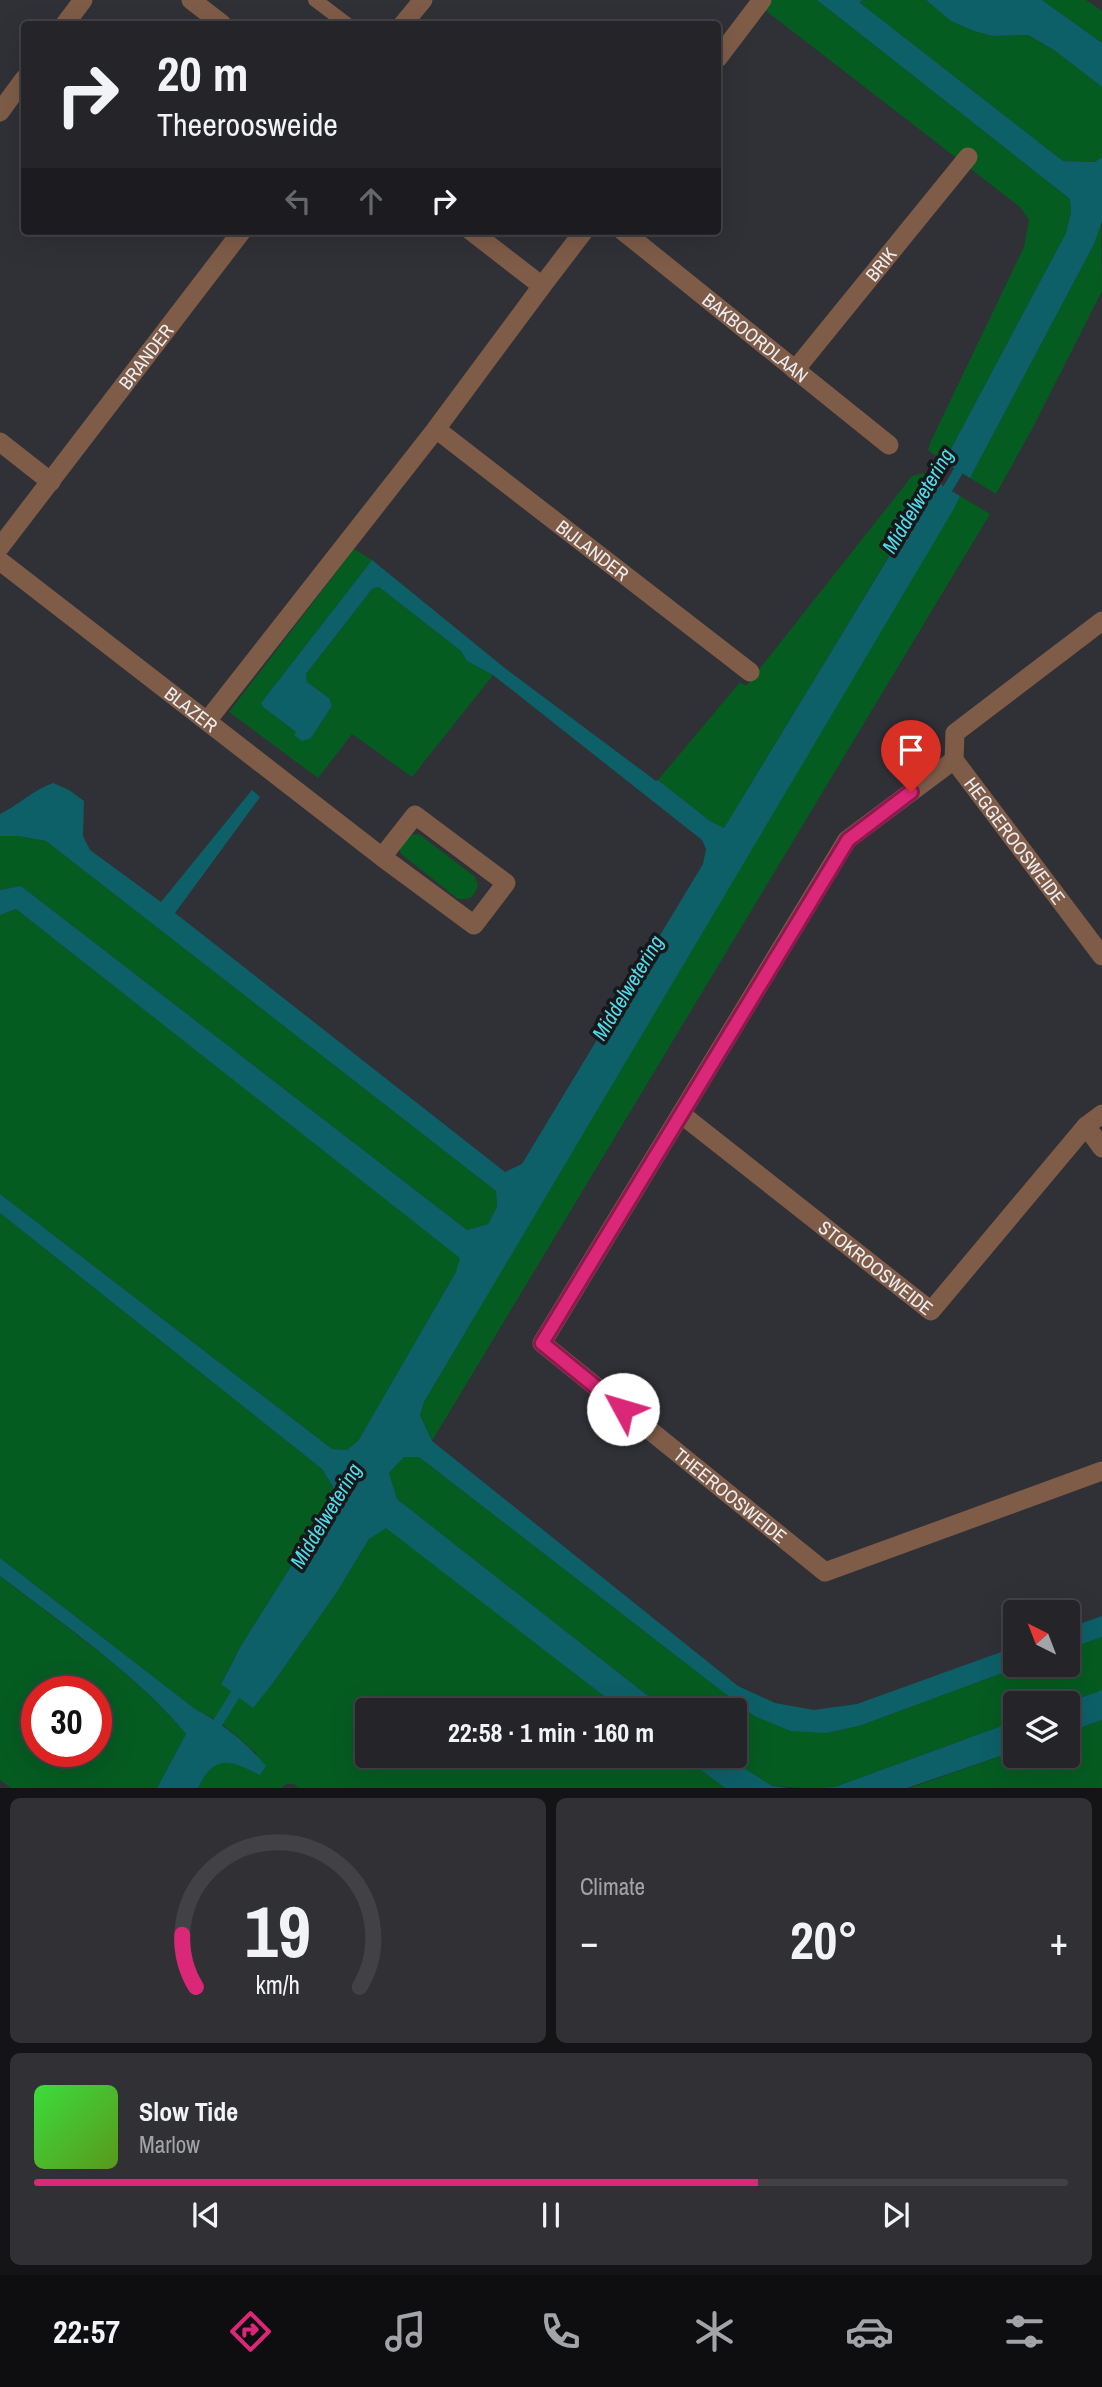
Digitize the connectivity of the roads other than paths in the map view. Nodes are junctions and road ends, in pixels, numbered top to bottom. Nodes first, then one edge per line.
1 (83, 0) edge
2 (191, 0) edge
3 (315, 0) edge
4 (422, 0) edge
5 (762, 0) edge
6 (67, 21) edge
7 (218, 21) edge
8 (343, 21) edge
9 (405, 21) edge
10 (721, 54) edge
11 (21, 83) edge
12 (0, 112) edge
13 (968, 157) dead end
14 (239, 235) edge
15 (476, 235) edge
16 (581, 235) edge
17 (628, 235) edge
18 (542, 286) junction
19 (796, 370) junction
20 (436, 429) junction
21 (0, 442) edge
22 (889, 445) dead end
23 (51, 482) junction
24 (0, 547) edge
25 (0, 561) edge
26 (1102, 621) edge
27 (750, 672) dead end
28 (208, 721) junction
29 (954, 760) junction
30 (382, 857) junction
31 (1102, 956) edge
32 (681, 1114) junction
33 (1102, 1114) edge
34 (1086, 1126) junction
35 (1102, 1148) edge
36 (1102, 1471) edge

1 - 6 street
2 - 7 street
3 - 8 lane
4 - 9 street
5 - 10 street
11 - 12 street
13 - 19 street, BRIK
14 - 23 street, BRANDER
15 - 18 street
16 - 18 street
17 - 19 street, BAKBOORDLAAN
18 - 20 street
19 - 22 street, BAKBOORDLAAN
20 - 27 street, BIJLANDER
20 - 28 street
21 - 23 street
23 - 24 street, BRANDER
25 - 28 street, BLAZER
26 - 29 street, HEGGEROOSWEIDE
28 - 30 street, BLAZER
29 - 31 street, HEGGEROOSWEIDE
29 - 32 street, THEEROOSWEIDE
30 - 30 street, BLAZER
32 - 34 street, STOKROOSWEIDE
32 - 36 street, THEEROOSWEIDE
33 - 34 street, STOKROOSWEIDE
34 - 35 street

